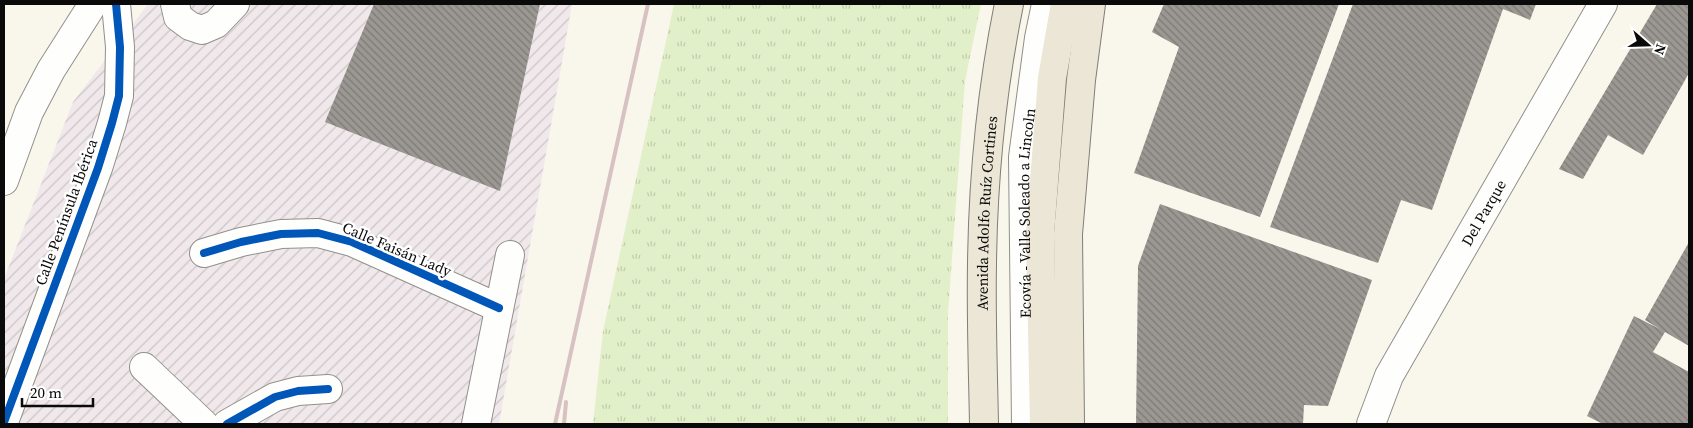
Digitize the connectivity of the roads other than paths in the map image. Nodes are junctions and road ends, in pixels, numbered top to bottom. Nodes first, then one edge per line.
1 (93, 4) edge
2 (116, 4) edge
3 (175, 4) edge
4 (235, 4) edge
5 (1009, 4) edge
6 (1030, 4) edge
7 (1046, 4) edge
8 (1065, 4) edge
9 (1092, 4) edge
10 (1603, 4) edge
11 (4, 181) edge
12 (204, 253) dead end
13 (510, 255) dead end
14 (499, 308) junction
15 (144, 367) dead end
16 (328, 389) dead end
17 (4, 422) edge
18 (204, 424) edge
19 (227, 424) edge
20 (476, 424) edge
21 (984, 424) edge
22 (1013, 424) edge
23 (1026, 424) edge
24 (1044, 424) edge
25 (1070, 424) edge
26 (1371, 424) edge

1 - 11 street
2 - 17 street, Calle Península Ibérica
3 - 4 street
5 - 21 main road, Avenida Adolfo Ruíz Cortines
6 - 22 street
7 - 23 street, Ecovía - Valle Soleado a Lincoln
8 - 24 main road
9 - 25 main road
10 - 26 street, Del Parque
12 - 14 street, Calle Faisán Lady
13 - 14 street
14 - 20 street
15 - 18 street
16 - 19 street

